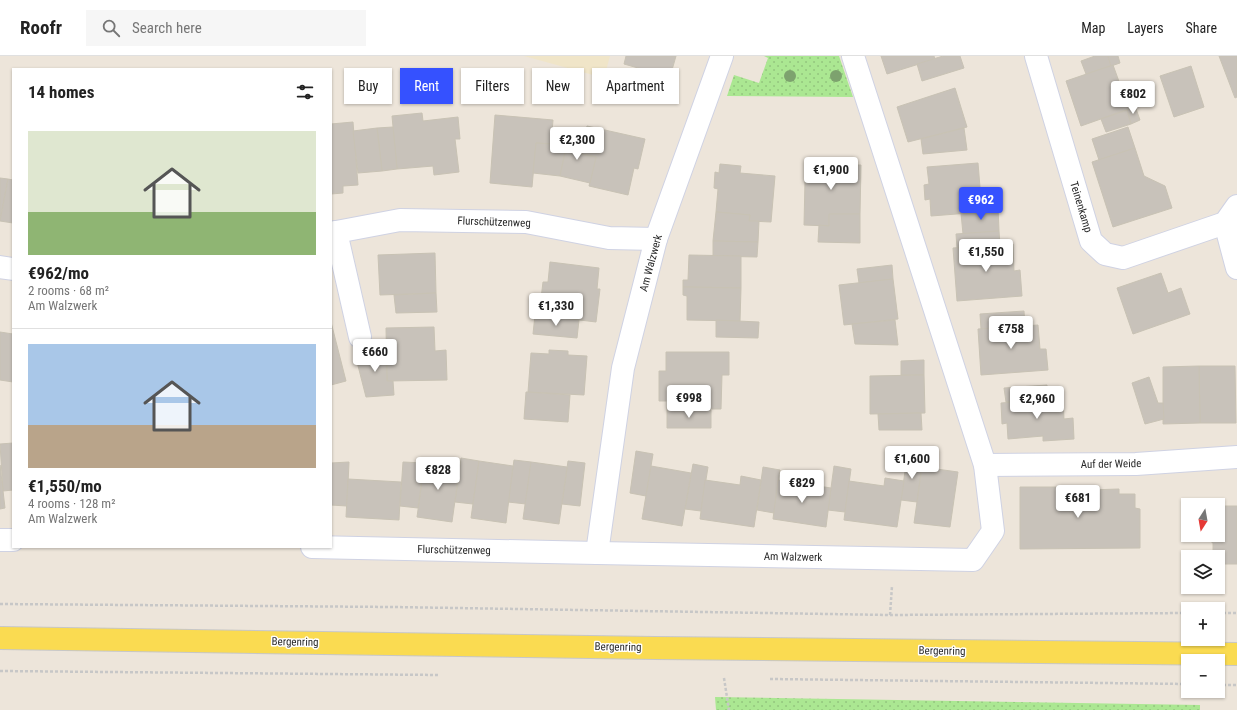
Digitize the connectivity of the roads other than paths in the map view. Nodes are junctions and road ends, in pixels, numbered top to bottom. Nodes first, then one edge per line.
1 (722, 56) edge
2 (853, 56) edge
3 (1036, 56) edge
4 (1231, 214) edge
5 (334, 232) edge
6 (656, 239) junction
7 (0, 267) edge
8 (1237, 268) edge
9 (12, 269) edge
10 (360, 337) dead end
11 (1237, 457) edge
12 (985, 465) junction
13 (0, 540) edge
14 (12, 540) edge
15 (332, 547) edge
16 (597, 553) junction
17 (0, 638) edge
18 (1237, 654) edge

1 - 6 street, Am Walzwerk
2 - 12 street, Am Walzwerk
3 - 4 street, Teinenkamp
4 - 8 street, Teinenkamp
5 - 6 street, Flurschützenweg
5 - 10 street
6 - 16 street, Am Walzwerk
7 - 9 street
11 - 12 street, Auf der Weide
12 - 16 street, Am Walzwerk
13 - 14 street
15 - 16 street, Flurschützenweg
17 - 18 main road, Bergenring

